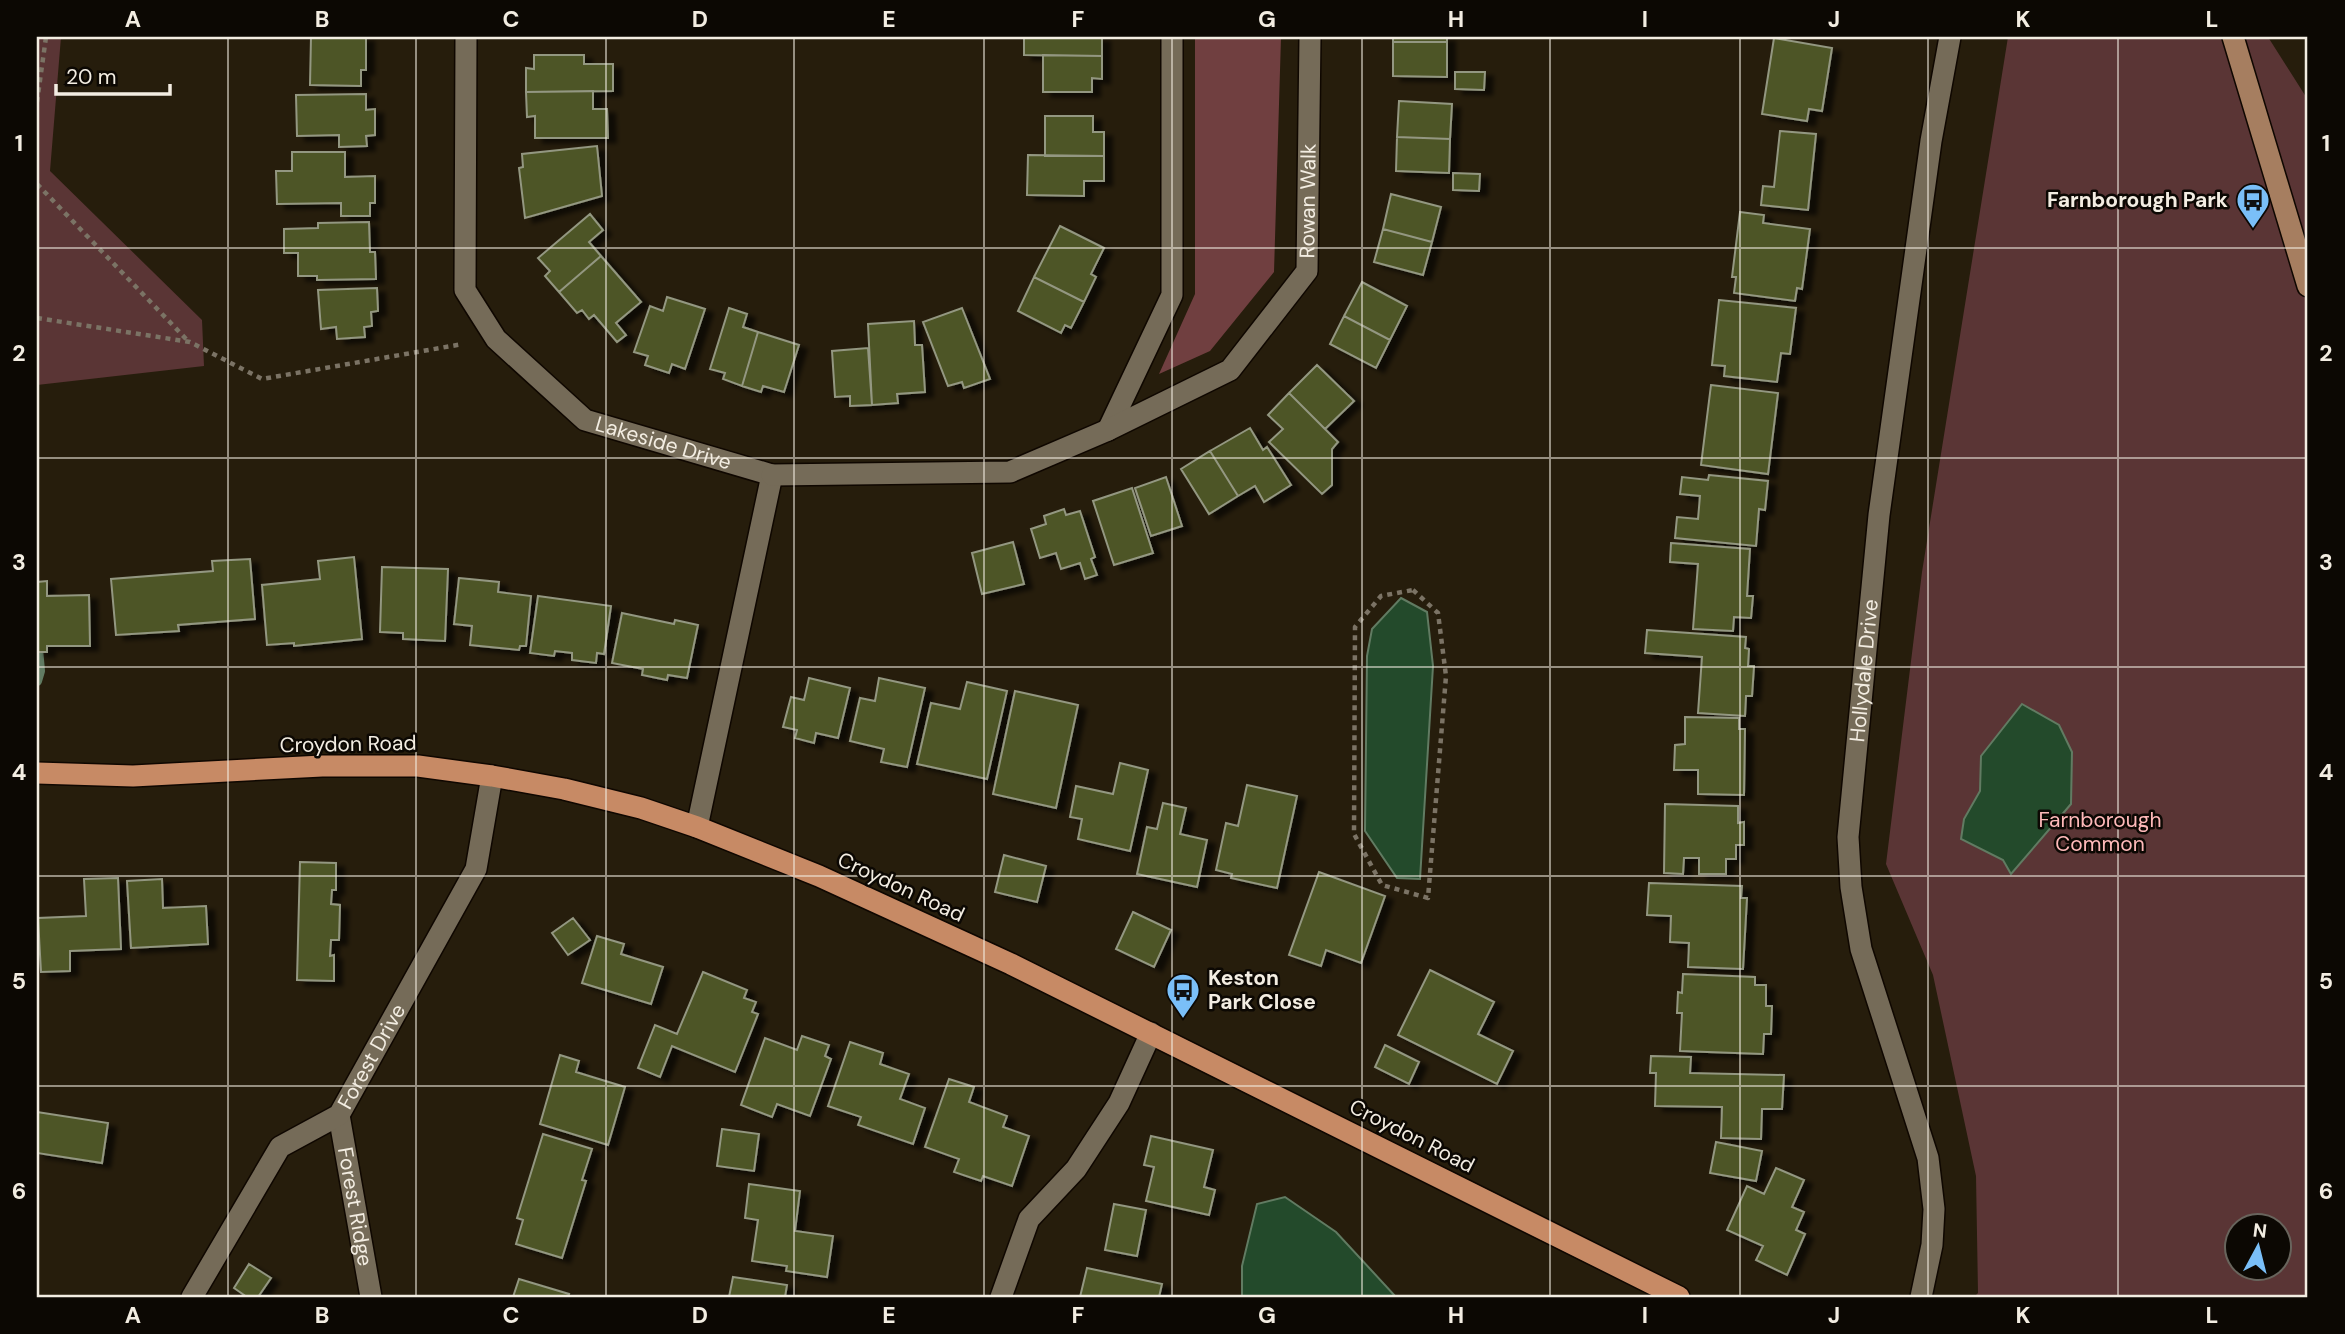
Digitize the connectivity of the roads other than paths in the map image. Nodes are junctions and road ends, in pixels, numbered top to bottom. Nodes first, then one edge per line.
1 (466, 37) edge
2 (1172, 37) edge
3 (1310, 37) edge
4 (1950, 37) edge
5 (2233, 37) edge
6 (2304, 260) edge
7 (2308, 285) edge
8 (1108, 430) junction
9 (772, 475) junction
10 (37, 773) edge
11 (492, 776) junction
12 (697, 827) junction
13 (1151, 1033) junction
14 (338, 1115) junction
15 (192, 1297) edge
16 (371, 1297) edge
17 (1001, 1297) edge
18 (1679, 1297) edge
19 (1921, 1297) edge

1 - 9 street, Lakeside Drive
2 - 8 street
3 - 8 street, Rowan Walk
4 - 19 street, Hollydale Drive
5 - 6 main road
6 - 7 main road
8 - 9 street, Rowan Walk
9 - 12 street
10 - 11 highway, Croydon Road
11 - 12 highway, Croydon Road
11 - 14 street, Forest Drive
12 - 13 highway, Croydon Road
13 - 17 street
13 - 18 highway, Croydon Road
14 - 15 street, Forest Drive
14 - 16 street, Forest Ridge

